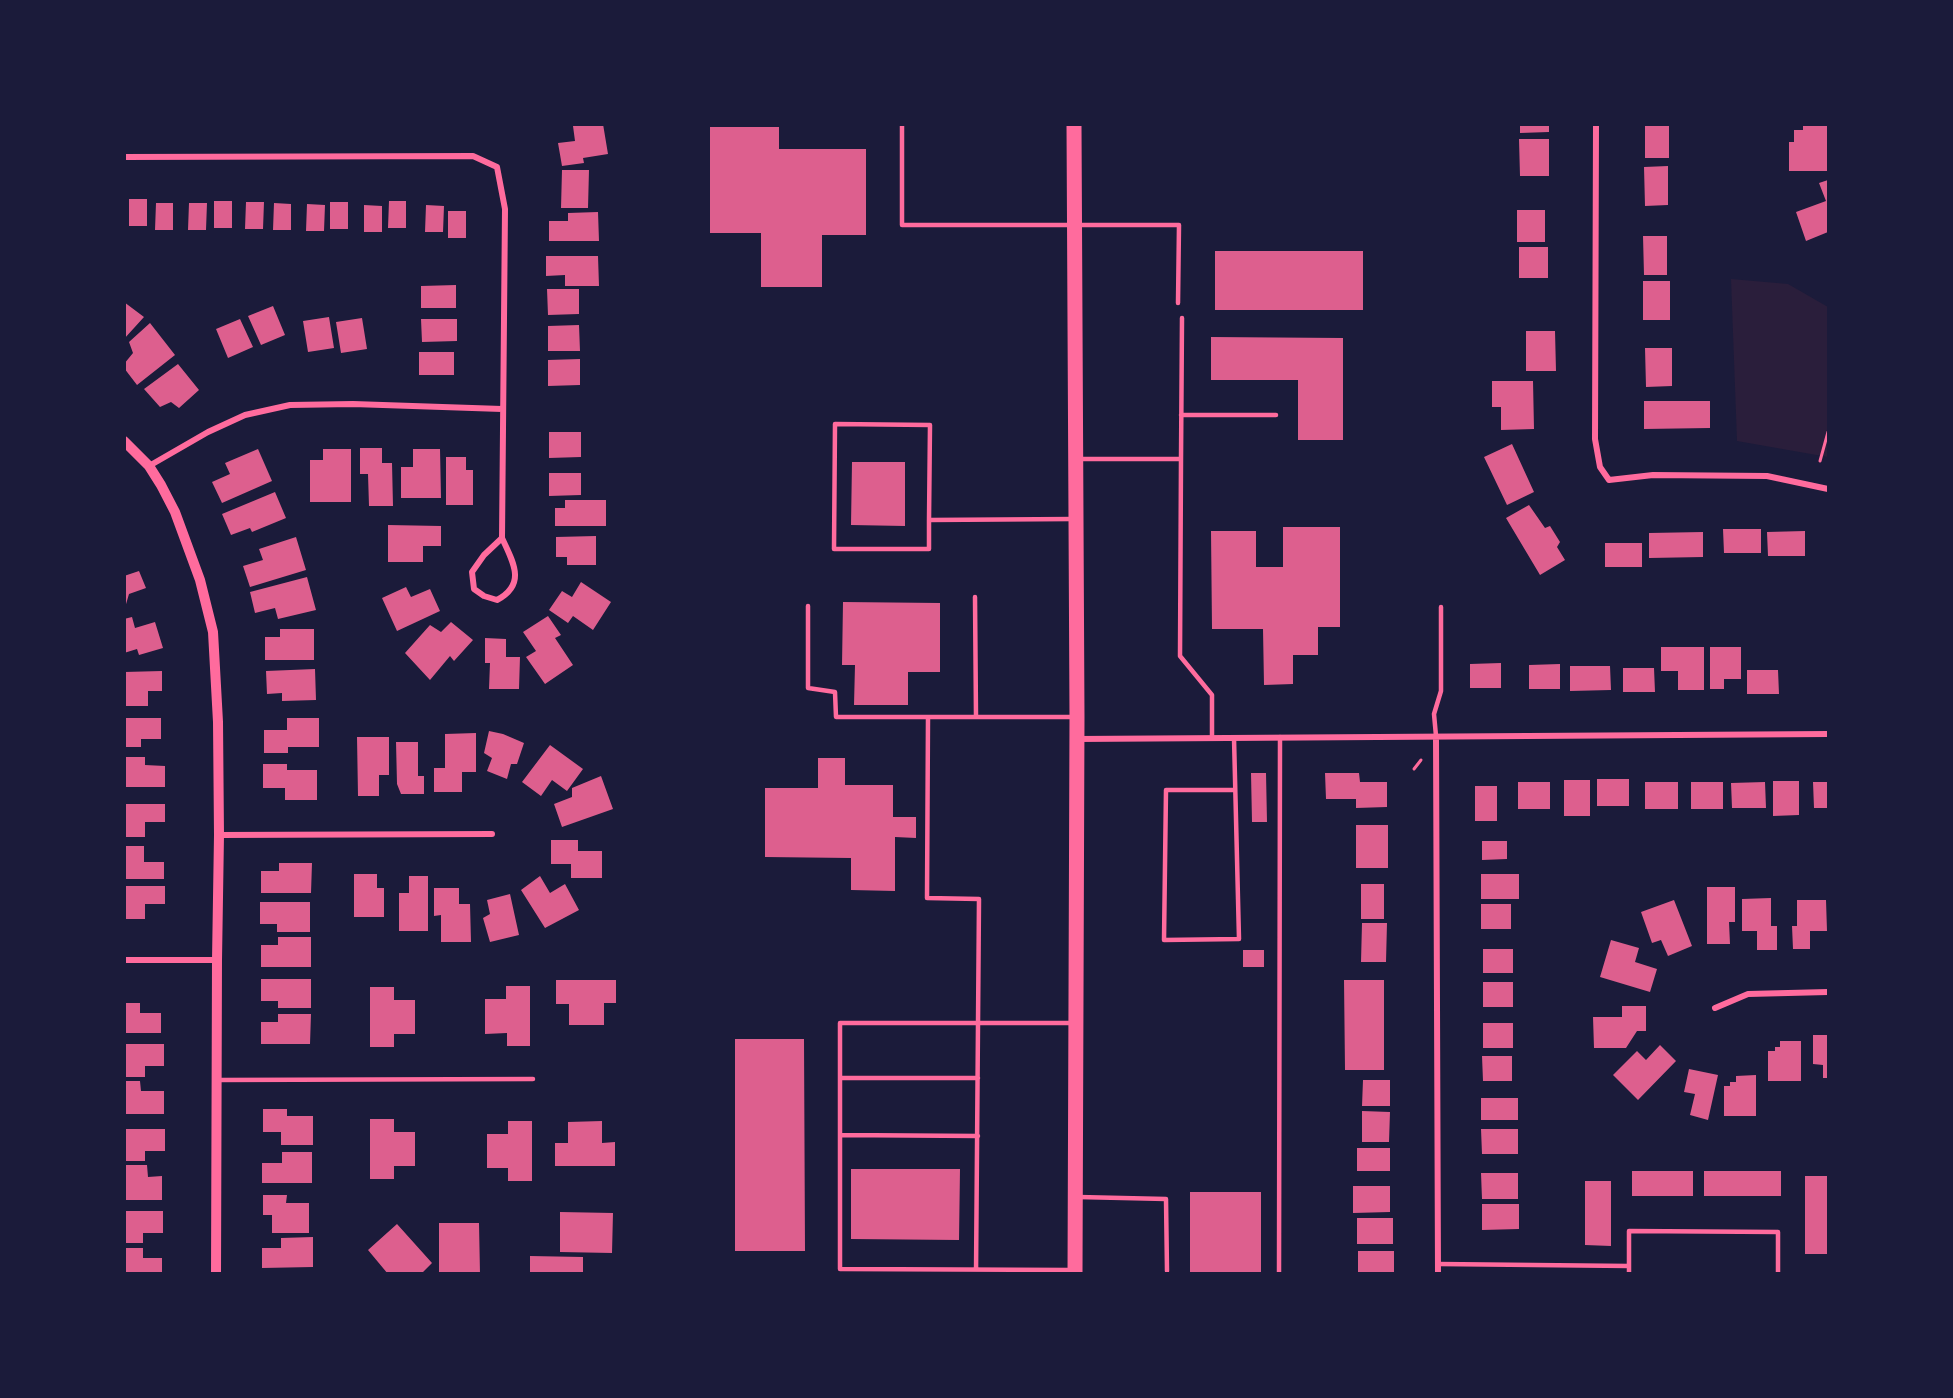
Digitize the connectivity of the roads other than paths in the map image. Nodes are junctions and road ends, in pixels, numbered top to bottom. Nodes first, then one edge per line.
1 (902, 124) edge
2 (1074, 124) edge
3 (1596, 124) edge
4 (124, 157) edge
5 (1075, 226) junction
6 (1178, 303) dead end
7 (1182, 318) dead end
8 (502, 409) junction
9 (1181, 415) junction
10 (1276, 415) dead end
11 (124, 441) edge
12 (1076, 459) junction
13 (1181, 459) junction
14 (149, 466) junction
15 (1828, 489) edge
16 (1076, 519) junction
17 (929, 520) junction
18 (502, 538) junction
19 (975, 597) dead end
20 (808, 606) dead end
21 (1441, 607) dead end
22 (928, 717) junction
23 (976, 717) junction
24 (1077, 717) junction
25 (1828, 734) edge
26 (1436, 736) junction
27 (1212, 738) junction
28 (1234, 738) junction
29 (1280, 738) junction
30 (1077, 739) junction
31 (1235, 790) junction
32 (492, 834) dead end
33 (219, 835) junction
34 (124, 960) edge
35 (217, 960) junction
36 (1828, 992) edge
37 (1715, 1008) dead end
38 (979, 1023) junction
39 (1076, 1023) junction
40 (840, 1078) junction
41 (978, 1078) junction
42 (533, 1079) dead end
43 (217, 1080) junction
44 (840, 1135) junction
45 (978, 1136) junction
46 (1075, 1197) junction
47 (1438, 1264) junction
48 (1629, 1266) junction
49 (1167, 1271) dead end
50 (976, 1272) edge
51 (1075, 1272) edge
52 (216, 1274) edge
53 (1279, 1274) edge
54 (1438, 1274) edge
55 (1629, 1274) edge
56 (1778, 1274) edge

1 - 5 lane
2 - 5 main road
3 - 15 street
4 - 8 street
5 - 6 lane
5 - 12 main road
7 - 9 lane
8 - 14 street
8 - 18 street
9 - 10 lane
9 - 13 lane
11 - 14 street
12 - 13 lane
12 - 16 main road
13 - 27 lane
14 - 33 street
16 - 17 lane
16 - 24 main road
17 - 17 lane
18 - 18 street
19 - 23 lane
20 - 22 lane
21 - 26 lane
22 - 23 lane
22 - 38 lane
23 - 24 lane
24 - 30 main road
25 - 26 street
26 - 29 street
26 - 47 street
27 - 28 street
27 - 30 street
28 - 29 street
28 - 31 lane
29 - 53 lane
30 - 39 main road
31 - 31 lane
32 - 33 street
33 - 35 street
34 - 35 street
35 - 43 street
36 - 37 street
38 - 39 lane
38 - 40 lane
38 - 41 lane
39 - 46 main road
40 - 41 lane
40 - 44 lane
41 - 45 lane
42 - 43 lane
43 - 52 street
44 - 45 lane
44 - 50 lane
45 - 50 lane
46 - 49 lane
46 - 51 main road
47 - 48 lane
47 - 54 street
48 - 55 lane
48 - 56 lane
50 - 51 lane

